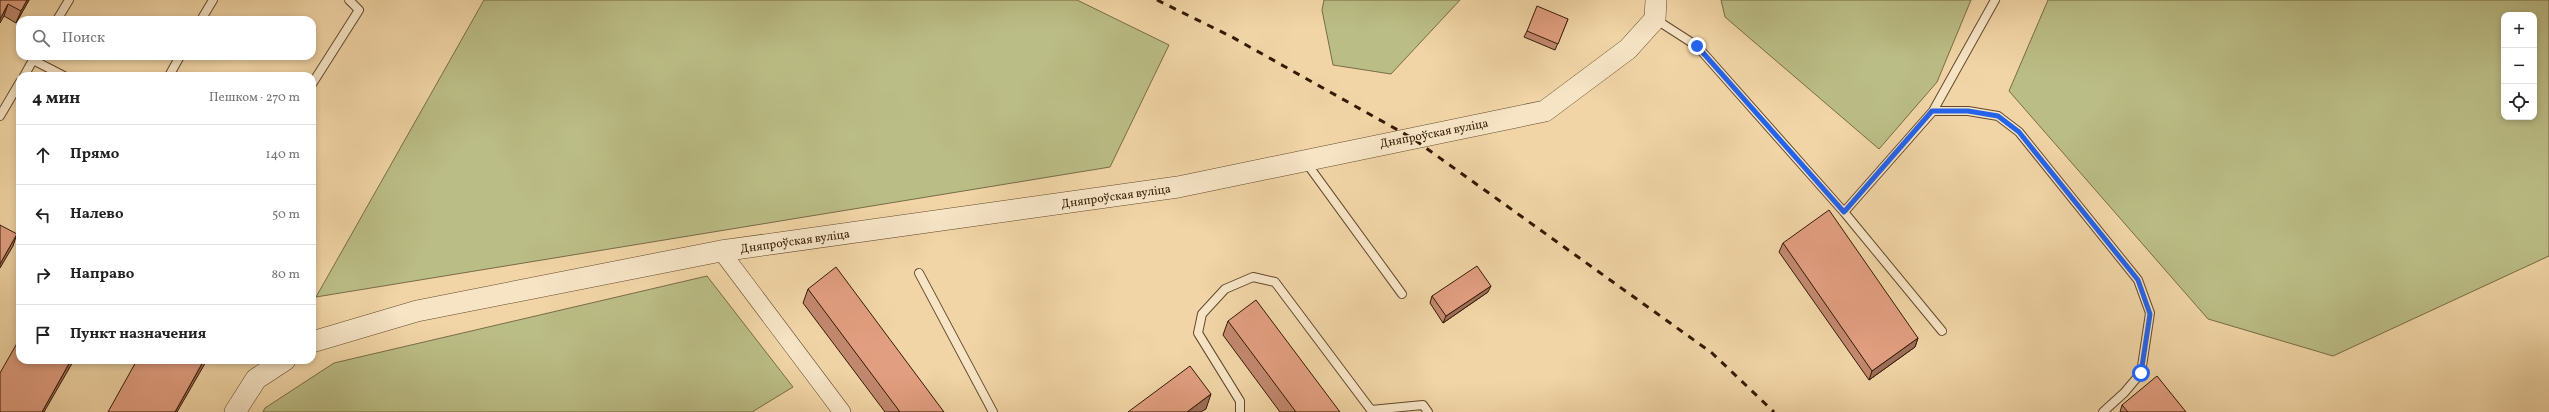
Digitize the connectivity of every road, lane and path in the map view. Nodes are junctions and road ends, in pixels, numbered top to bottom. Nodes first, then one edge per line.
1 (69, 0) edge
2 (213, 0) edge
3 (349, 0) edge
4 (1995, 0) edge
5 (1655, 9) edge
6 (59, 16) edge
7 (204, 16) edge
8 (33, 60) edge
9 (37, 60) edge
10 (178, 60) edge
11 (26, 72) edge
12 (57, 72) edge
13 (171, 72) edge
14 (316, 78) edge
15 (16, 89) edge
16 (1932, 111) junction
17 (0, 116) edge
18 (1305, 160) junction
19 (1844, 212) junction
20 (721, 251) junction
21 (919, 272) dead end
22 (1402, 294) dead end
23 (1942, 331) dead end
24 (316, 341) edge
25 (279, 364) edge
26 (234, 412) edge
27 (842, 412) edge
28 (993, 412) edge
29 (1240, 412) edge
30 (1428, 412) edge
31 (2103, 412) edge

1 - 6 lane
2 - 7 lane
3 - 14 lane
4 - 16 lane
5 - 18 street, Дняпроўская вуліца
5 - 19 lane
8 - 11 lane
9 - 12 lane
10 - 13 lane
15 - 17 lane
16 - 19 lane
16 - 31 lane
18 - 20 street, Дняпроўская вуліца
18 - 22 lane
19 - 23 lane
20 - 24 street
20 - 27 street, Дняпроўская вуліца
21 - 28 lane
25 - 26 street
29 - 30 lane

